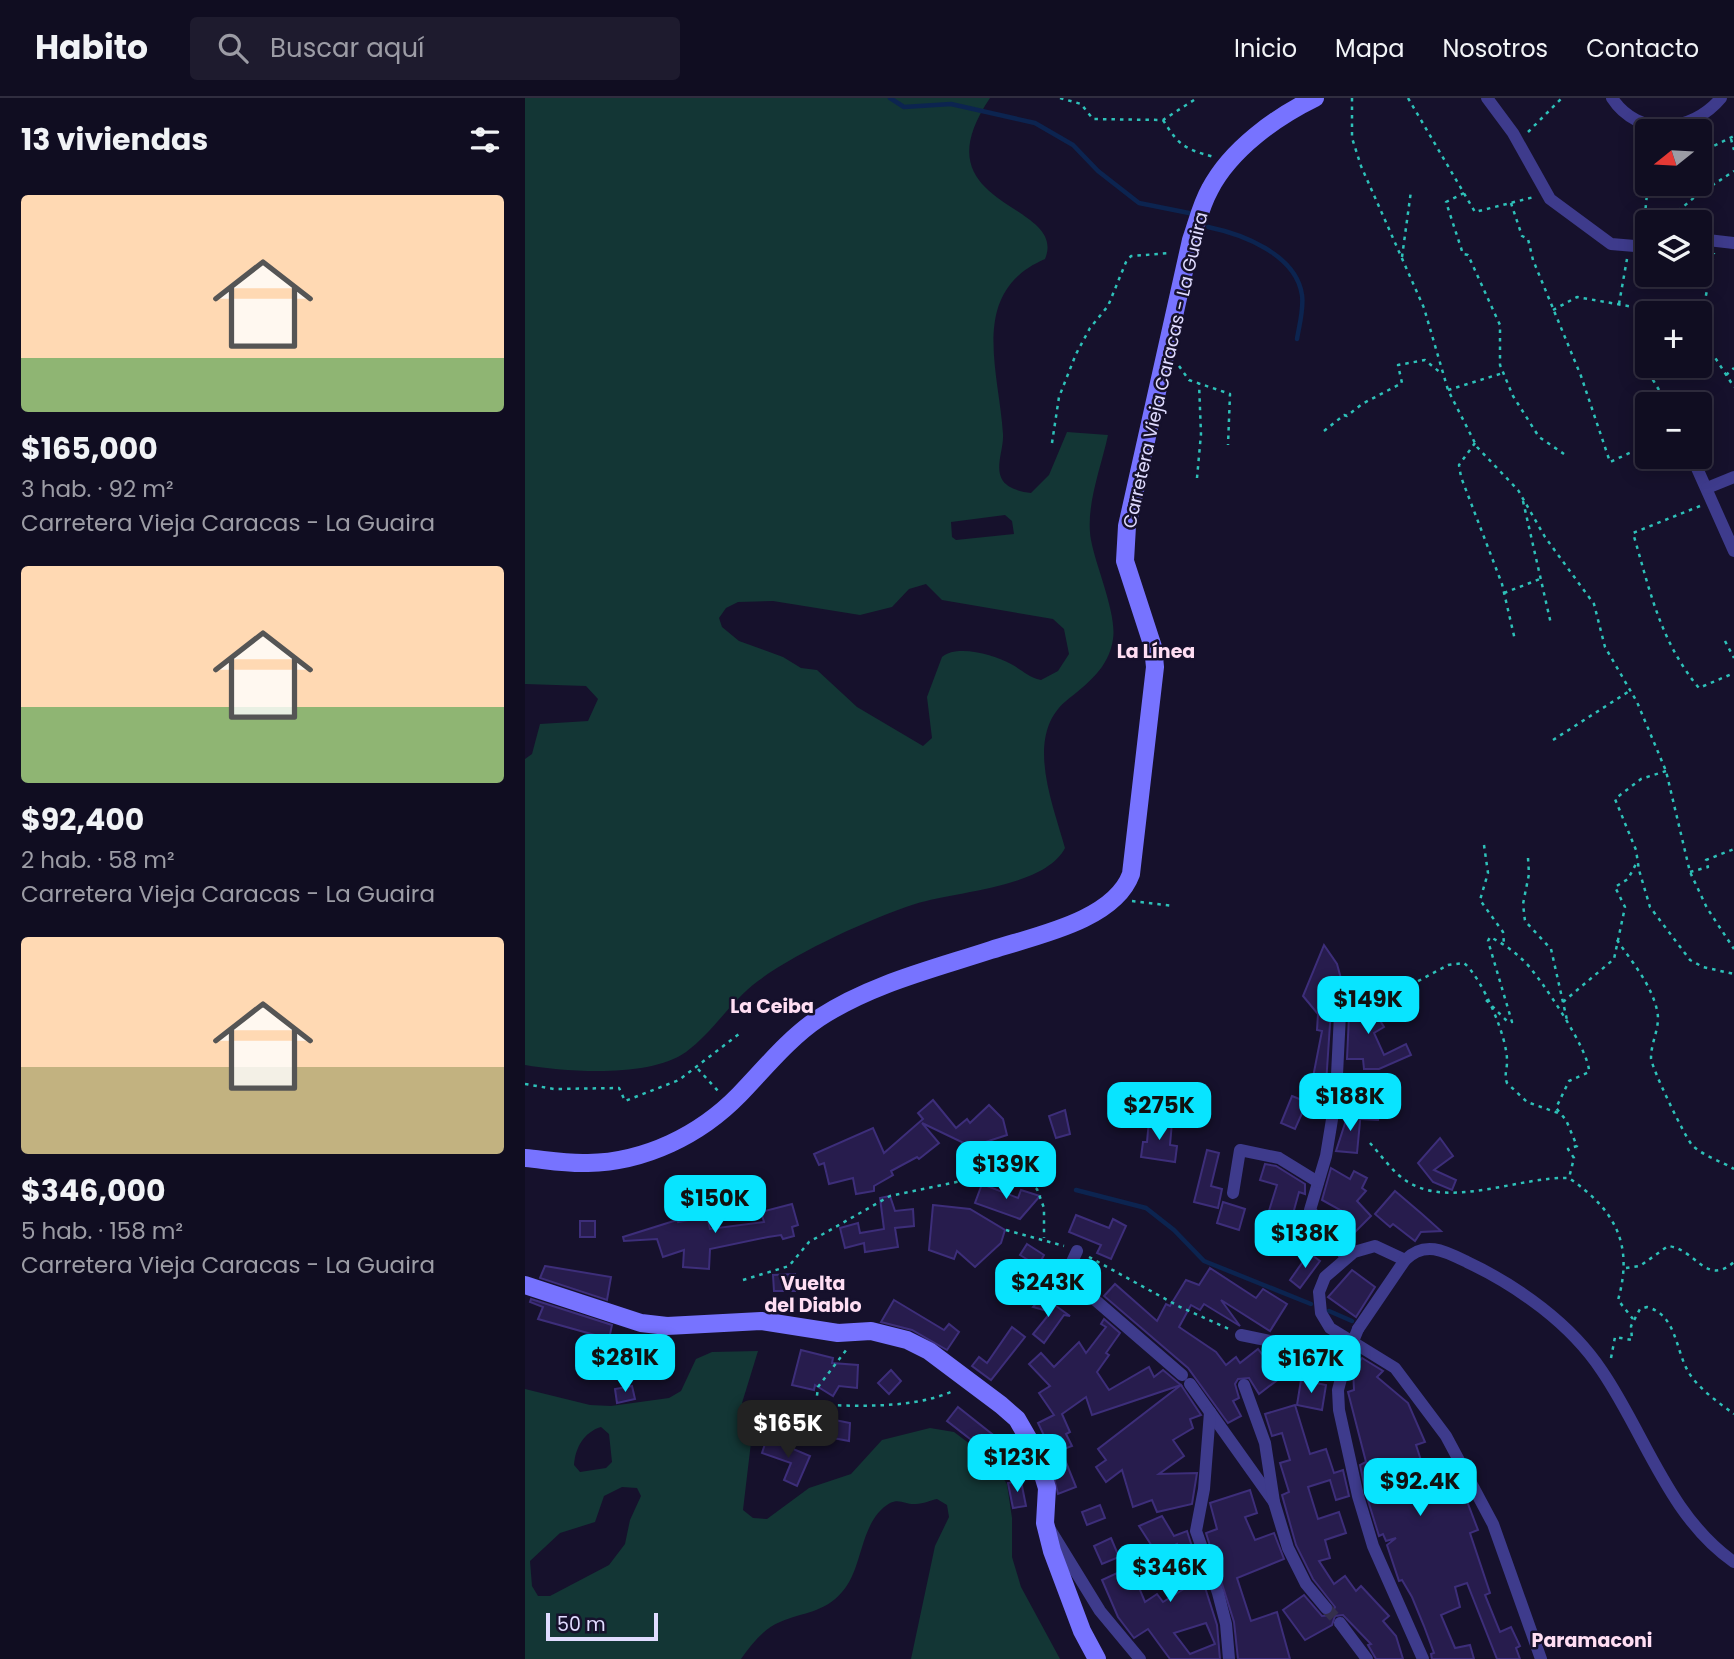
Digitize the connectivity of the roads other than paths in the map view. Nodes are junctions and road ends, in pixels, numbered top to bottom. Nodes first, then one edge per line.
1 (1315, 98) edge
2 (1487, 98) edge
3 (1612, 98) edge
4 (1721, 98) edge
5 (1712, 239) edge
6 (1734, 243) edge
7 (1635, 246) edge
8 (1698, 469) edge
9 (1734, 477) edge
10 (1707, 488) junction
11 (1734, 551) edge
12 (1341, 994) dead end
13 (525, 1158) edge
14 (1318, 1182) junction
15 (1233, 1193) dead end
16 (1077, 1251) road end
17 (1346, 1257) junction
18 (1405, 1260) junction
19 (525, 1286) edge
20 (1241, 1335) road end
21 (1342, 1376) junction
22 (1244, 1385) dead end
23 (1210, 1412) junction
24 (1274, 1503) junction
25 (1045, 1523) junction
26 (1734, 1562) edge
27 (1327, 1608) tunnel mouth
28 (1340, 1623) tunnel mouth
29 (1097, 1659) edge
30 (1140, 1659) edge
31 (1229, 1659) edge
32 (1367, 1659) edge
33 (1423, 1659) edge
34 (1541, 1659) edge

1 - 13 main road, Carretera Vieja Caracas - La Guaira
2 - 7 street
3 - 4 street
5 - 6 street
8 - 10 street
9 - 10 street
10 - 11 street
12 - 14 street
14 - 15 street
14 - 17 street
16 - 23 street
17 - 18 street
17 - 34 street
18 - 21 street, bridge
18 - 26 street
19 - 25 main road
20 - 21 street
21 - 33 street
22 - 24 street
23 - 24 street
23 - 31 street
24 - 27 street
25 - 29 main road
25 - 30 street
28 - 32 street

